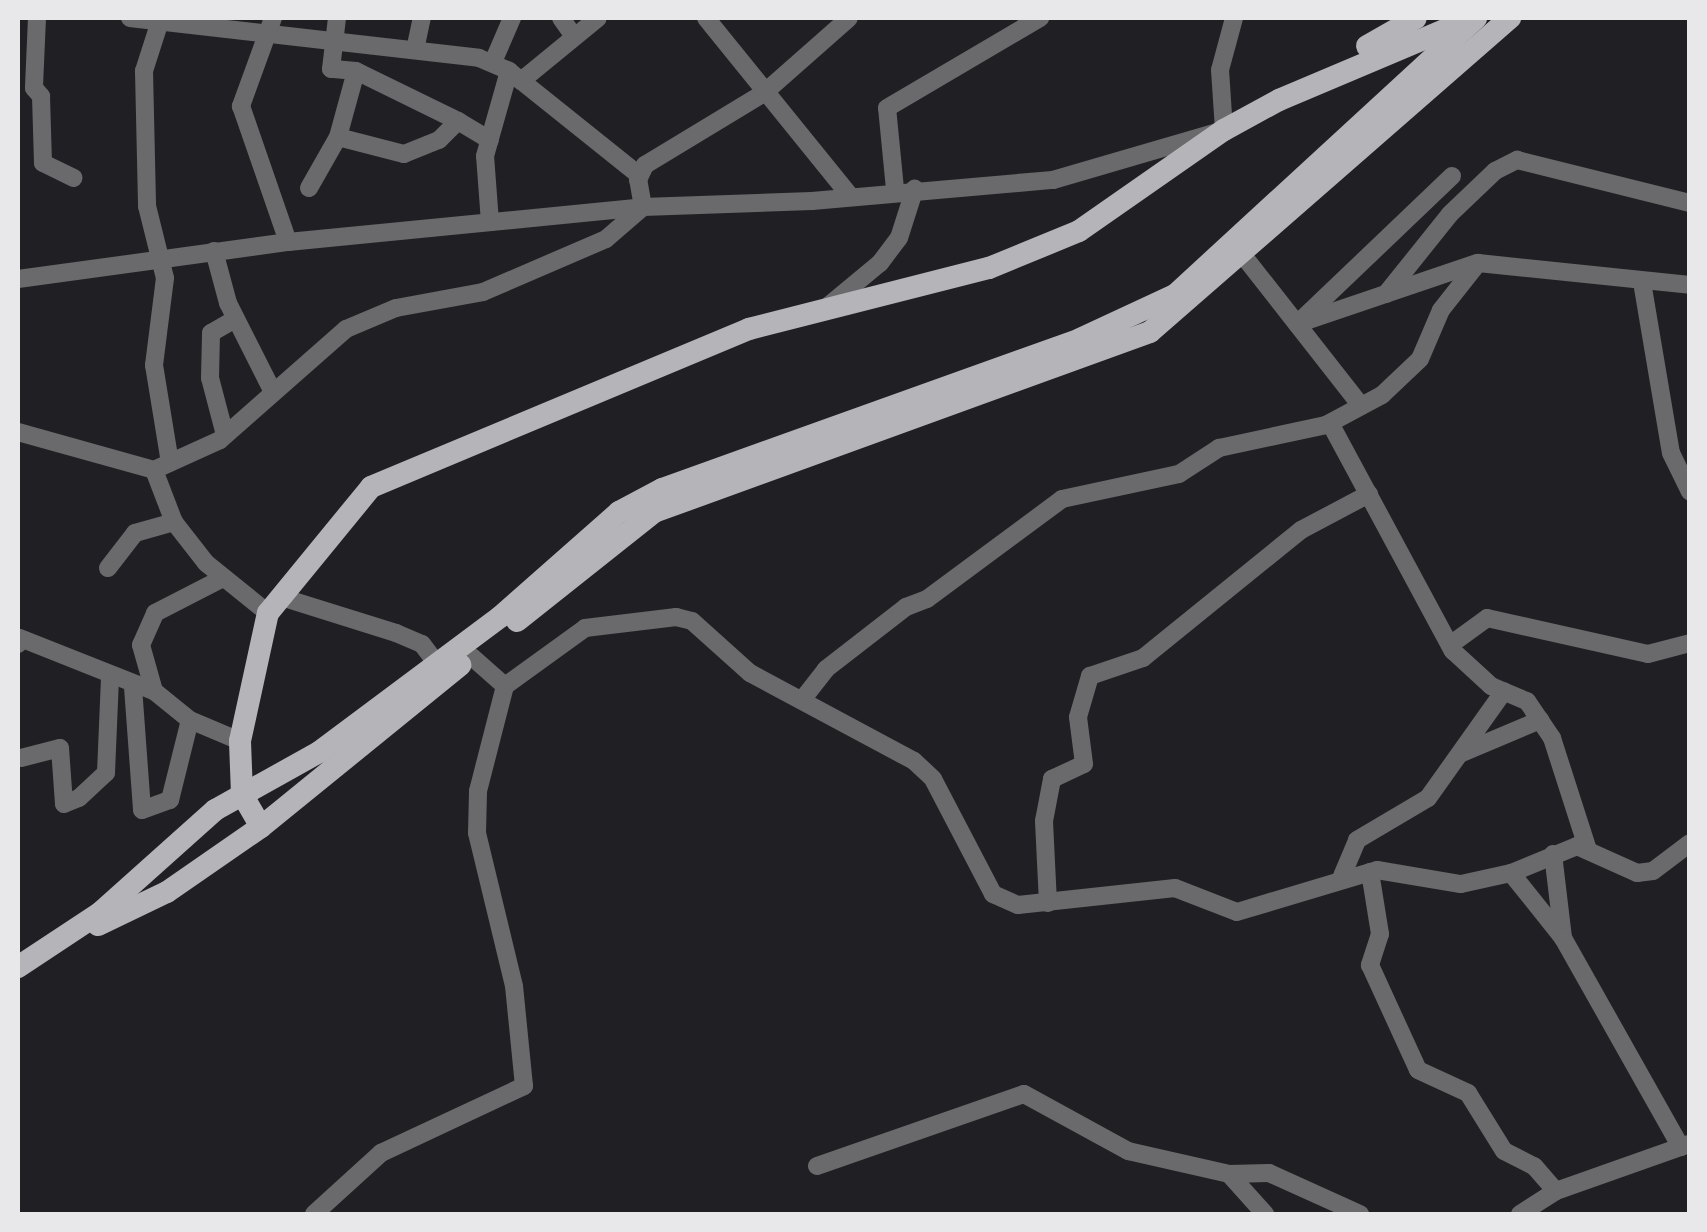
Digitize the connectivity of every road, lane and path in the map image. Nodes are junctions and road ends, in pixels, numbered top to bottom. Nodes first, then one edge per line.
1 (37, 18) edge
2 (130, 18) edge
3 (337, 18) edge
4 (422, 18) edge
5 (512, 18) edge
6 (561, 18) edge
7 (598, 18) edge
8 (706, 18) edge
9 (848, 18) edge
10 (1040, 18) edge
11 (1234, 18) edge
12 (1416, 18) edge
13 (1477, 18) edge
14 (1510, 18) edge
15 (160, 19) edge
16 (270, 25) edge
17 (573, 36) junction
18 (333, 41) junction
19 (415, 50) junction
20 (356, 70) junction
21 (508, 72) junction
22 (764, 93) junction
23 (1279, 100) junction
24 (458, 121) junction
25 (1224, 130) junction
26 (338, 137) junction
27 (490, 140) junction
28 (638, 174) junction
29 (1452, 176) dead end
30 (74, 178) dead end
31 (309, 188) dead end
32 (916, 188) junction
33 (895, 190) junction
34 (851, 197) junction
35 (1690, 203) edge
36 (642, 207) junction
37 (490, 222) junction
38 (288, 242) junction
39 (214, 251) junction
40 (1242, 254) junction
41 (161, 258) junction
42 (1478, 262) junction
43 (19, 282) edge
44 (1642, 282) junction
45 (1690, 286) edge
46 (1385, 294) junction
47 (827, 307) junction
48 (235, 319) junction
49 (1298, 324) junction
50 (272, 390) junction
51 (1361, 406) junction
52 (1330, 423) junction
53 (18, 432) edge
54 (225, 435) junction
55 (162, 467) junction
56 (1690, 492) edge
57 (1368, 494) junction
58 (174, 522) junction
59 (108, 568) dead end
60 (224, 578) junction
61 (274, 605) junction
62 (1690, 643) edge
63 (18, 644) edge
64 (1450, 645) junction
65 (471, 656) junction
66 (437, 664) junction
67 (110, 677) junction
68 (505, 686) junction
69 (133, 687) junction
70 (154, 691) junction
71 (1504, 691) junction
72 (802, 700) junction
73 (190, 720) junction
74 (1540, 720) junction
75 (240, 746) junction
76 (1462, 753) junction
77 (19, 754) edge
78 (267, 778) junction
79 (242, 794) junction
80 (283, 808) junction
81 (261, 827) junction
82 (1690, 843) edge
83 (1588, 850) junction
84 (1554, 854) junction
85 (1370, 872) junction
86 (1511, 873) junction
87 (1342, 876) junction
88 (1048, 904) junction
89 (1563, 938) junction
90 (45, 949) junction
91 (18, 967) edge
92 (1685, 1145) edge
93 (816, 1166) dead end
94 (1228, 1174) junction
95 (1556, 1191) junction
96 (314, 1214) edge
97 (1265, 1214) edge
98 (1360, 1214) edge
99 (1520, 1214) edge

1 - 30 street
2 - 15 street
3 - 18 street
4 - 19 street
5 - 21 street
6 - 17 street
7 - 17 street
8 - 22 street
9 - 22 street
10 - 33 street
11 - 25 street
12 - 23 main road
13 - 23 main road
13 - 66 main road
14 - 40 main road
15 - 16 street
15 - 41 street
16 - 18 street
16 - 38 street
17 - 21 street
18 - 19 street
18 - 20 street
19 - 21 street
20 - 24 street
20 - 26 street
21 - 27 street
21 - 28 street
22 - 28 street
22 - 34 street
23 - 25 main road
24 - 26 street
24 - 27 street
25 - 32 street
25 - 47 main road
26 - 31 street
27 - 37 street
28 - 36 street
29 - 49 street
32 - 33 street
32 - 47 street
33 - 34 street
34 - 36 street
35 - 46 street
36 - 37 street
36 - 50 street
37 - 38 street
38 - 39 street
39 - 41 street
39 - 48 street
40 - 49 street
40 - 65 main road
41 - 43 street
41 - 55 street
42 - 44 street
42 - 46 street
42 - 51 street
44 - 45 street
44 - 56 street
46 - 49 street
47 - 61 main road
48 - 50 street
48 - 54 street
49 - 51 street
50 - 54 street
51 - 52 street
52 - 57 street
52 - 72 street
53 - 55 street
54 - 55 street
55 - 58 street
57 - 64 street
57 - 88 street
58 - 59 street
58 - 60 street
60 - 61 street
60 - 70 street
61 - 66 street
61 - 75 main road
62 - 64 street
63 - 67 street
64 - 71 street
65 - 68 street
65 - 80 main road
66 - 78 main road
67 - 69 street
67 - 77 street
68 - 72 street
68 - 96 street
69 - 70 street
69 - 73 street
70 - 73 street
71 - 74 street
71 - 76 street
72 - 88 street
73 - 75 street
74 - 76 street
74 - 83 street
75 - 78 main road
75 - 79 main road
76 - 87 street
78 - 79 main road
78 - 80 main road
79 - 81 main road
79 - 90 main road
80 - 81 main road
81 - 90 main road
82 - 83 street
83 - 84 street
84 - 86 street
84 - 89 street
85 - 86 street
85 - 87 street
85 - 95 street
86 - 89 street
87 - 88 street
89 - 92 street
90 - 91 main road
92 - 95 street
93 - 94 street
94 - 97 street
94 - 98 street
95 - 99 street

